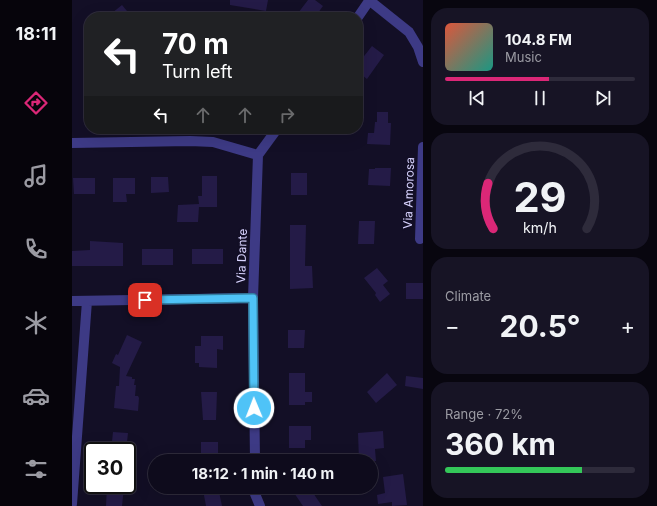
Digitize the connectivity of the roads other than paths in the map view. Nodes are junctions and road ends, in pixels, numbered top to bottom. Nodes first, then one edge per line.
1 (369, 0) edge
2 (361, 12) edge
3 (423, 62) edge
4 (273, 134) edge
5 (72, 143) edge
6 (423, 147) edge
7 (258, 155) junction
8 (420, 239) dead end
9 (253, 298) junction
10 (72, 301) edge
11 (87, 301) junction
12 (255, 454) edge
13 (255, 494) edge
14 (72, 504) edge
15 (260, 506) edge

1 - 2 street
1 - 3 street
4 - 7 street
5 - 7 street
6 - 8 street, Via Amorosa
7 - 9 street, Via Dante
9 - 11 street
9 - 12 street, Via Dante
10 - 11 street
11 - 14 street
13 - 15 street

